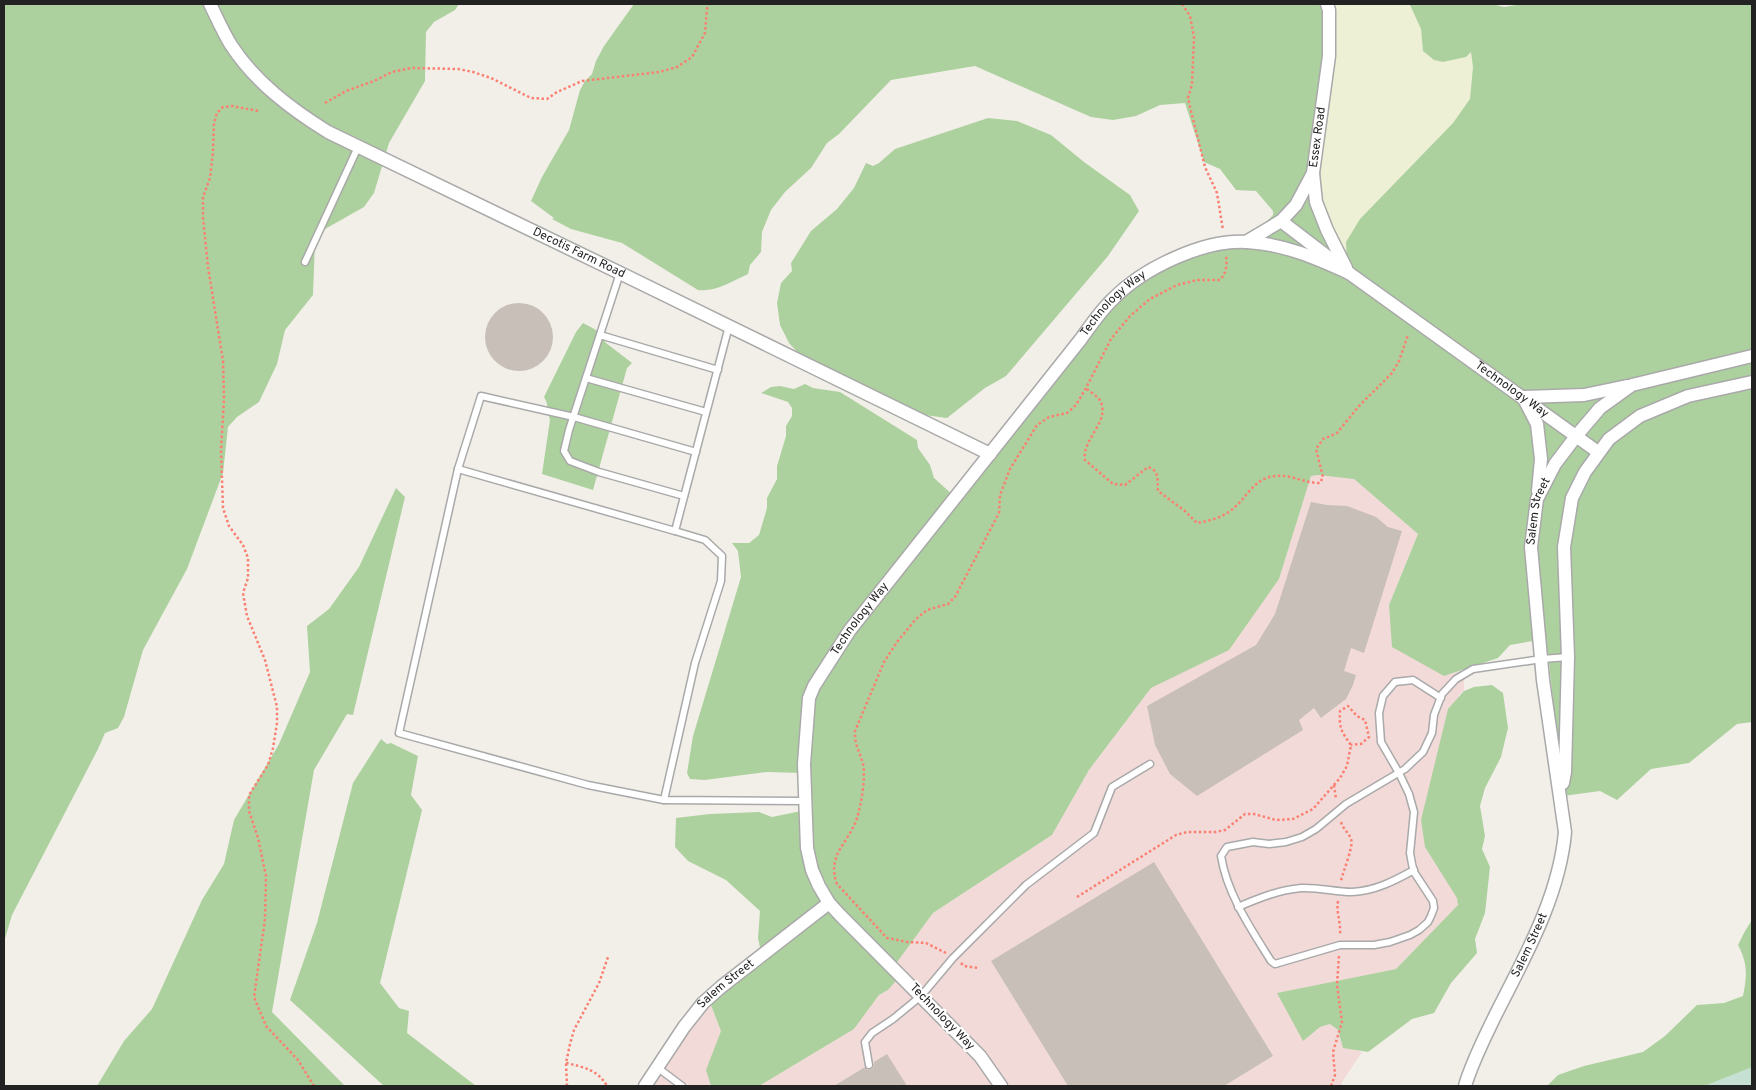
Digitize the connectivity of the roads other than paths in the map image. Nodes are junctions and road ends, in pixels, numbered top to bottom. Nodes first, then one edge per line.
1 (210, 4) edge
2 (1326, 4) edge
3 (358, 147) junction
4 (1313, 173) junction
5 (1280, 221) junction
6 (1246, 242) junction
7 (305, 262) dead end
8 (620, 273) junction
9 (1349, 273) junction
10 (729, 326) junction
11 (600, 335) junction
12 (1752, 356) edge
13 (718, 370) junction
14 (586, 378) junction
15 (1752, 382) edge
16 (1632, 385) junction
17 (1523, 397) junction
18 (706, 412) junction
19 (574, 417) junction
20 (1577, 435) junction
21 (696, 452) junction
22 (1598, 452) junction
23 (990, 454) junction
24 (458, 469) junction
25 (684, 496) junction
26 (1537, 499) junction
27 (675, 531) junction
28 (1568, 657) junction
29 (1542, 659) junction
30 (1440, 698) junction
31 (1150, 764) dead end
32 (1399, 773) junction
33 (1561, 796) junction
34 (664, 800) junction
35 (805, 802) junction
36 (1414, 870) junction
37 (829, 903) junction
38 (1238, 907) junction
39 (921, 996) junction
40 (869, 1065) dead end
41 (658, 1068) junction
42 (645, 1086) edge
43 (682, 1086) edge
44 (1001, 1086) edge
45 (1465, 1086) edge

1 - 3 street, Decotis Farm Road
2 - 4 street, Essex Road
3 - 7 lane
3 - 8 street, Decotis Farm Road
4 - 5 street, Essex Road
4 - 9 street
5 - 6 street, Essex Road
5 - 9 street, Technology Way
6 - 9 street, Technology Way
6 - 23 street, Technology Way
8 - 10 street, Decotis Farm Road
8 - 11 lane
9 - 17 street, Technology Way
10 - 13 lane
10 - 23 street, Decotis Farm Road
11 - 13 lane
11 - 14 lane
12 - 16 street, Salem Street
13 - 18 lane
14 - 18 lane
14 - 19 lane
15 - 22 street, Salem Street
16 - 17 street
16 - 20 street, Salem Street
17 - 20 street, Technology Way
17 - 26 street
18 - 21 lane
19 - 21 lane
19 - 24 lane
19 - 25 lane
20 - 22 street, Technology Way
20 - 26 street, Salem Street
21 - 25 lane
22 - 28 street, Salem Street
23 - 35 street, Technology Way
24 - 27 lane
24 - 34 lane
25 - 27 lane
26 - 29 street, Salem Street
27 - 34 lane
28 - 29 lane
28 - 33 street, Salem Street
29 - 30 lane
29 - 33 street, Salem Street
30 - 32 lane
30 - 32 lane
31 - 39 lane
32 - 36 lane
32 - 38 lane
33 - 45 street, Salem Street
34 - 35 lane
35 - 37 street, Technology Way
36 - 38 lane
36 - 38 lane
37 - 39 street, Technology Way
37 - 41 street, Salem Street
39 - 40 lane
39 - 44 street, Technology Way
41 - 42 street, Salem Street
41 - 43 lane

